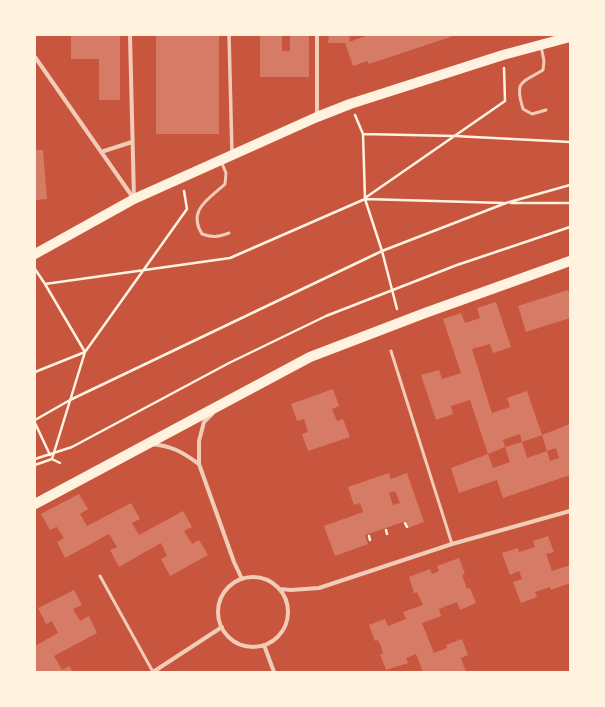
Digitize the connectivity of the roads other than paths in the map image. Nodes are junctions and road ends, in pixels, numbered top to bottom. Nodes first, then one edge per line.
1 (130, 35) edge
2 (229, 35) edge
3 (317, 35) edge
4 (570, 37) edge
5 (553, 38) edge
6 (540, 44) junction
7 (35, 57) edge
8 (546, 110) dead end
9 (317, 117) junction
10 (132, 142) junction
11 (101, 152) junction
12 (232, 154) junction
13 (221, 159) junction
14 (134, 199) junction
15 (229, 233) dead end
16 (35, 254) edge
17 (570, 261) edge
18 (391, 351) dead end
19 (220, 405) junction
20 (147, 444) junction
21 (199, 464) junction
22 (35, 504) edge
23 (570, 511) edge
24 (452, 544) junction
25 (100, 576) dead end
26 (242, 578) junction
27 (280, 589) junction
28 (222, 628) junction
29 (264, 645) junction
30 (153, 672) edge
31 (274, 672) edge

1 - 10 street
2 - 12 street
3 - 9 street
4 - 5 main road
5 - 6 main road
6 - 8 lane
6 - 9 main road
7 - 11 street
9 - 12 main road
10 - 11 street
10 - 14 street
11 - 14 street
12 - 13 main road
13 - 14 main road
13 - 15 lane
14 - 16 main road
17 - 19 main road
18 - 24 lane
19 - 20 main road
19 - 21 street
20 - 21 street
20 - 22 main road
21 - 26 street
23 - 24 street
24 - 27 street
25 - 30 lane
26 - 27 street
26 - 28 street
27 - 29 street
28 - 29 street
28 - 30 street
29 - 31 street

